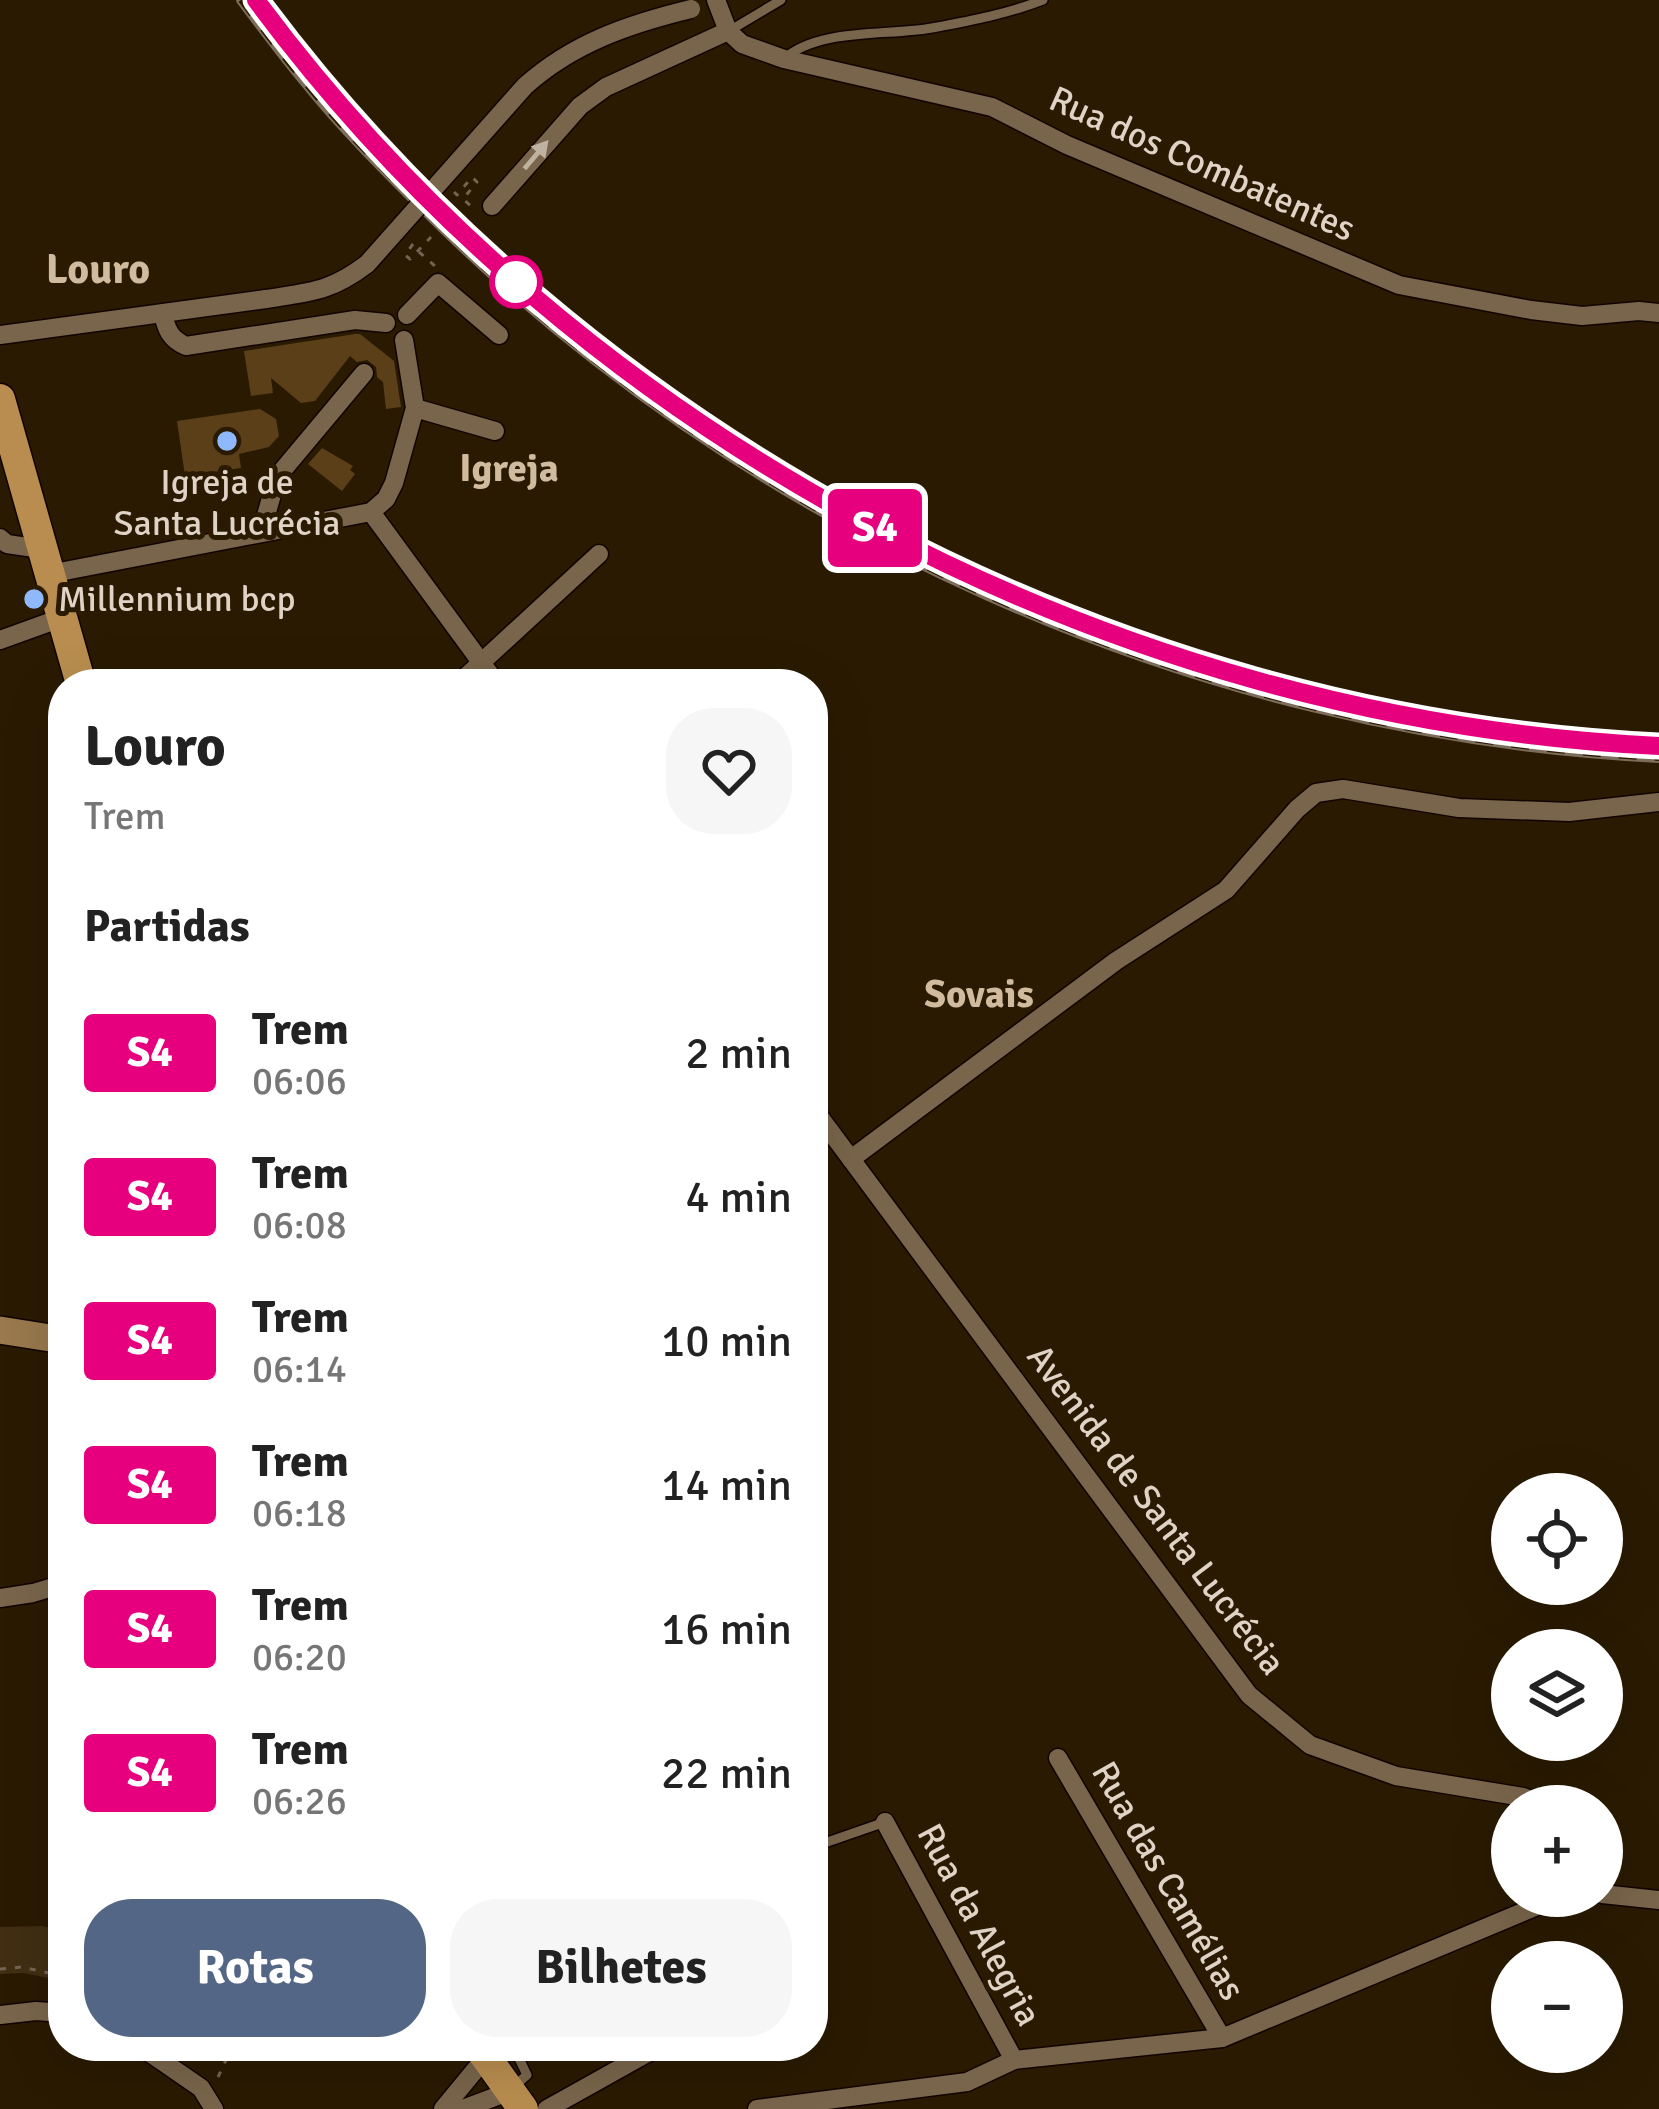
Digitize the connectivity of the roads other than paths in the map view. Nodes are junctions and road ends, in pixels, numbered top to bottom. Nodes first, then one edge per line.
1 (716, 0) edge
2 (781, 0) edge
3 (1043, 0) edge
4 (728, 31) junction
5 (784, 59) junction
6 (492, 206) dead end
7 (163, 313) junction
8 (1659, 313) edge
9 (407, 315) junction
10 (386, 323) junction
11 (0, 335) edge
12 (499, 335) dead end
13 (404, 340) junction
14 (364, 373) dead end
15 (0, 398) edge
16 (415, 408) junction
17 (495, 431) dead end
18 (371, 512) junction
19 (261, 533) junction
20 (0, 538) edge
21 (599, 554) dead end
22 (45, 561) junction
23 (61, 617) junction
24 (0, 640) edge
25 (480, 662) junction
26 (79, 669) edge
27 (473, 669) edge
28 (485, 669) edge
29 (1659, 802) edge
30 (828, 1128) edge
31 (851, 1159) junction
32 (0, 1330) edge
33 (48, 1338) edge
34 (48, 1588) edge
35 (0, 1598) edge
36 (1058, 1758) dead end
37 (1491, 1792) edge
38 (885, 1822) joint
39 (828, 1842) edge
40 (1623, 1896) edge
41 (1659, 1900) edge
42 (1511, 1917) edge
43 (48, 2012) edge
44 (0, 2015) edge
45 (1222, 2038) junction
46 (1014, 2060) junction
47 (164, 2061) edge
48 (483, 2061) edge
49 (497, 2061) edge
50 (633, 2061) edge
51 (515, 2100) edge
52 (210, 2103) edge
53 (443, 2109) edge
54 (463, 2109) edge
55 (547, 2109) edge
56 (758, 2109) edge

1 - 4 street
1 - 7 street, bridge
2 - 4 lane
3 - 5 lane
4 - 5 street, Rua dos Combatentes
6 -> 4 street
5 - 8 street, Rua dos Combatentes
7 - 10 street
7 - 11 street
9 - 10 street
9 - 12 street
9 - 13 street
10 - 13 street
13 - 16 street
14 - 19 street
15 - 22 main road
16 - 17 street
16 - 18 street
18 - 19 street
18 - 25 street
19 - 22 street
20 - 22 street
21 - 25 street
22 - 23 main road
23 - 24 street
23 - 26 main road
25 - 27 street
25 - 28 street
29 - 31 street
30 - 31 street, Avenida de Santa Lucrécia
31 - 37 street, Avenida de Santa Lucrécia
32 - 33 main road
34 - 35 street
36 - 45 street, Rua das Camélias
38 - 39 lane
38 - 46 street, Rua da Alegria
40 - 41 street
42 - 45 street
43 - 44 street
45 - 46 street
46 - 56 street
47 - 52 street
48 - 53 street
49 - 51 main road
50 - 55 street
51 - 54 street

